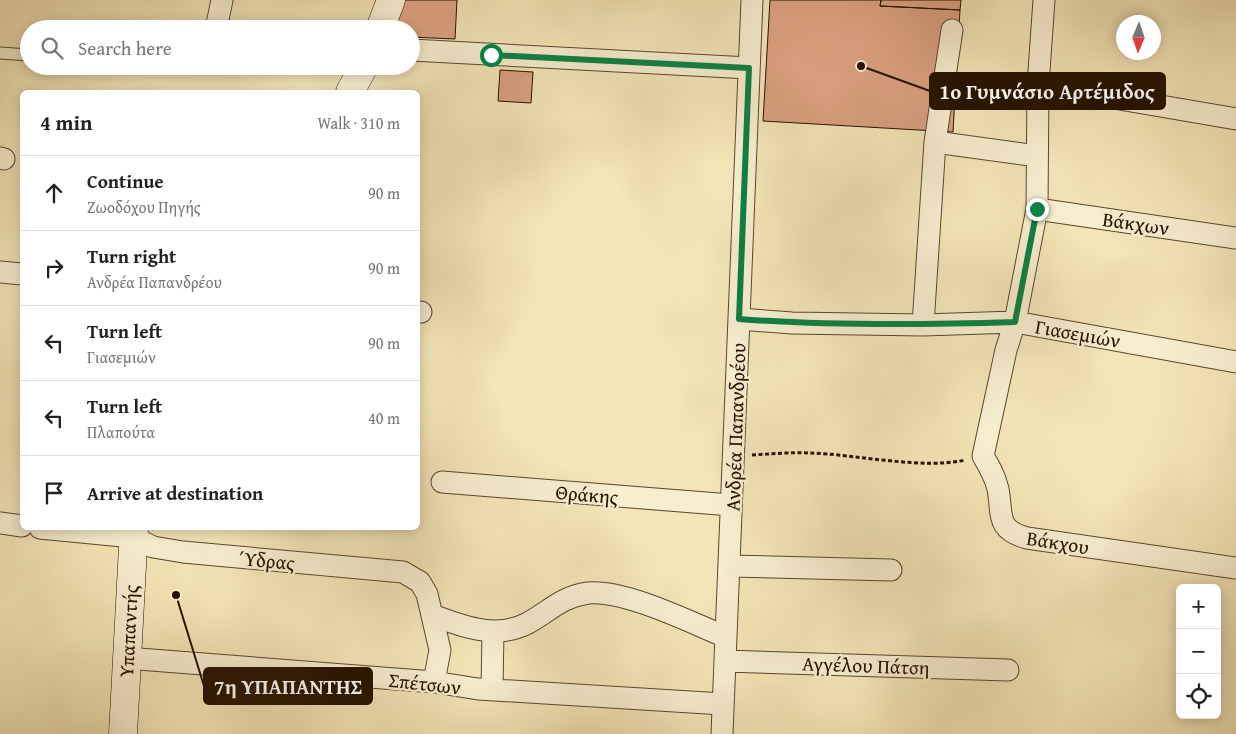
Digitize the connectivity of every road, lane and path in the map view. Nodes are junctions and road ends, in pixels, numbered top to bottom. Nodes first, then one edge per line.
1 (222, 0) edge
2 (391, 0) edge
3 (752, 0) edge
4 (1044, 0) edge
5 (218, 20) edge
6 (383, 20) edge
7 (952, 30) dead end
8 (420, 50) edge
9 (0, 53) edge
10 (20, 54) edge
11 (749, 68) junction
12 (359, 75) edge
13 (1038, 85) junction
14 (351, 90) edge
15 (1236, 119) edge
16 (935, 142) junction
17 (1037, 156) junction
18 (1037, 209) junction
19 (1236, 238) edge
20 (0, 272) edge
21 (20, 274) edge
22 (739, 319) junction
23 (1015, 322) junction
24 (923, 324) junction
25 (1236, 362) edge
26 (734, 455) junction
27 (983, 456) junction
28 (442, 482) dead end
29 (732, 506) junction
30 (0, 524) edge
31 (20, 526) edge
32 (86, 530) edge
33 (133, 532) edge
34 (729, 566) junction
35 (1236, 568) edge
36 (892, 570) dead end
37 (432, 615) junction
38 (493, 631) junction
39 (726, 637) junction
40 (126, 658) junction
41 (725, 661) junction
42 (1008, 670) dead end
43 (434, 682) junction
44 (492, 690) junction
45 (723, 704) junction
46 (122, 734) edge
47 (722, 734) edge

1 - 5 street
2 - 6 street
3 - 11 street, Ανδρέα Παπανδρέου
4 - 13 street
7 - 16 street
8 - 11 street
9 - 10 lane
11 - 22 street, Ανδρέα Παπανδρέου
12 - 14 street
13 - 15 street
13 - 17 street
16 - 17 street
16 - 24 street
17 - 18 street
18 - 19 street, Βάκχων
18 - 23 street
20 - 21 street
22 - 24 street, Γιασεμιών
22 - 26 street, Ανδρέα Παπανδρέου
23 - 24 street, Γιασεμιών
23 - 25 street, Γιασεμιών
23 - 27 street
26 - 27 path
26 - 29 street, Ανδρέα Παπανδρέου
27 - 35 street, Βάκχου
28 - 29 street, Θράκης
29 - 34 street, Ανδρέα Παπανδρέου
30 - 31 street
32 - 33 street, Ύδρας
33 - 37 street, Ύδρας
33 - 40 street, Υπαπαντής
34 - 36 street
34 - 39 street, Ανδρέα Παπανδρέου
37 - 38 street
37 - 43 street
38 - 39 street
38 - 44 street
39 - 41 street, Ανδρέα Παπανδρέου
40 - 43 street, Σπέτσων
40 - 46 street, Υπαπαντής
41 - 42 street, Αγγέλου Πάτση
41 - 45 street, Ανδρέα Παπανδρέου
43 - 44 street, Σπέτσων
44 - 45 street, Σπέτσων
45 - 47 street, Ανδρέα Παπανδρέου

